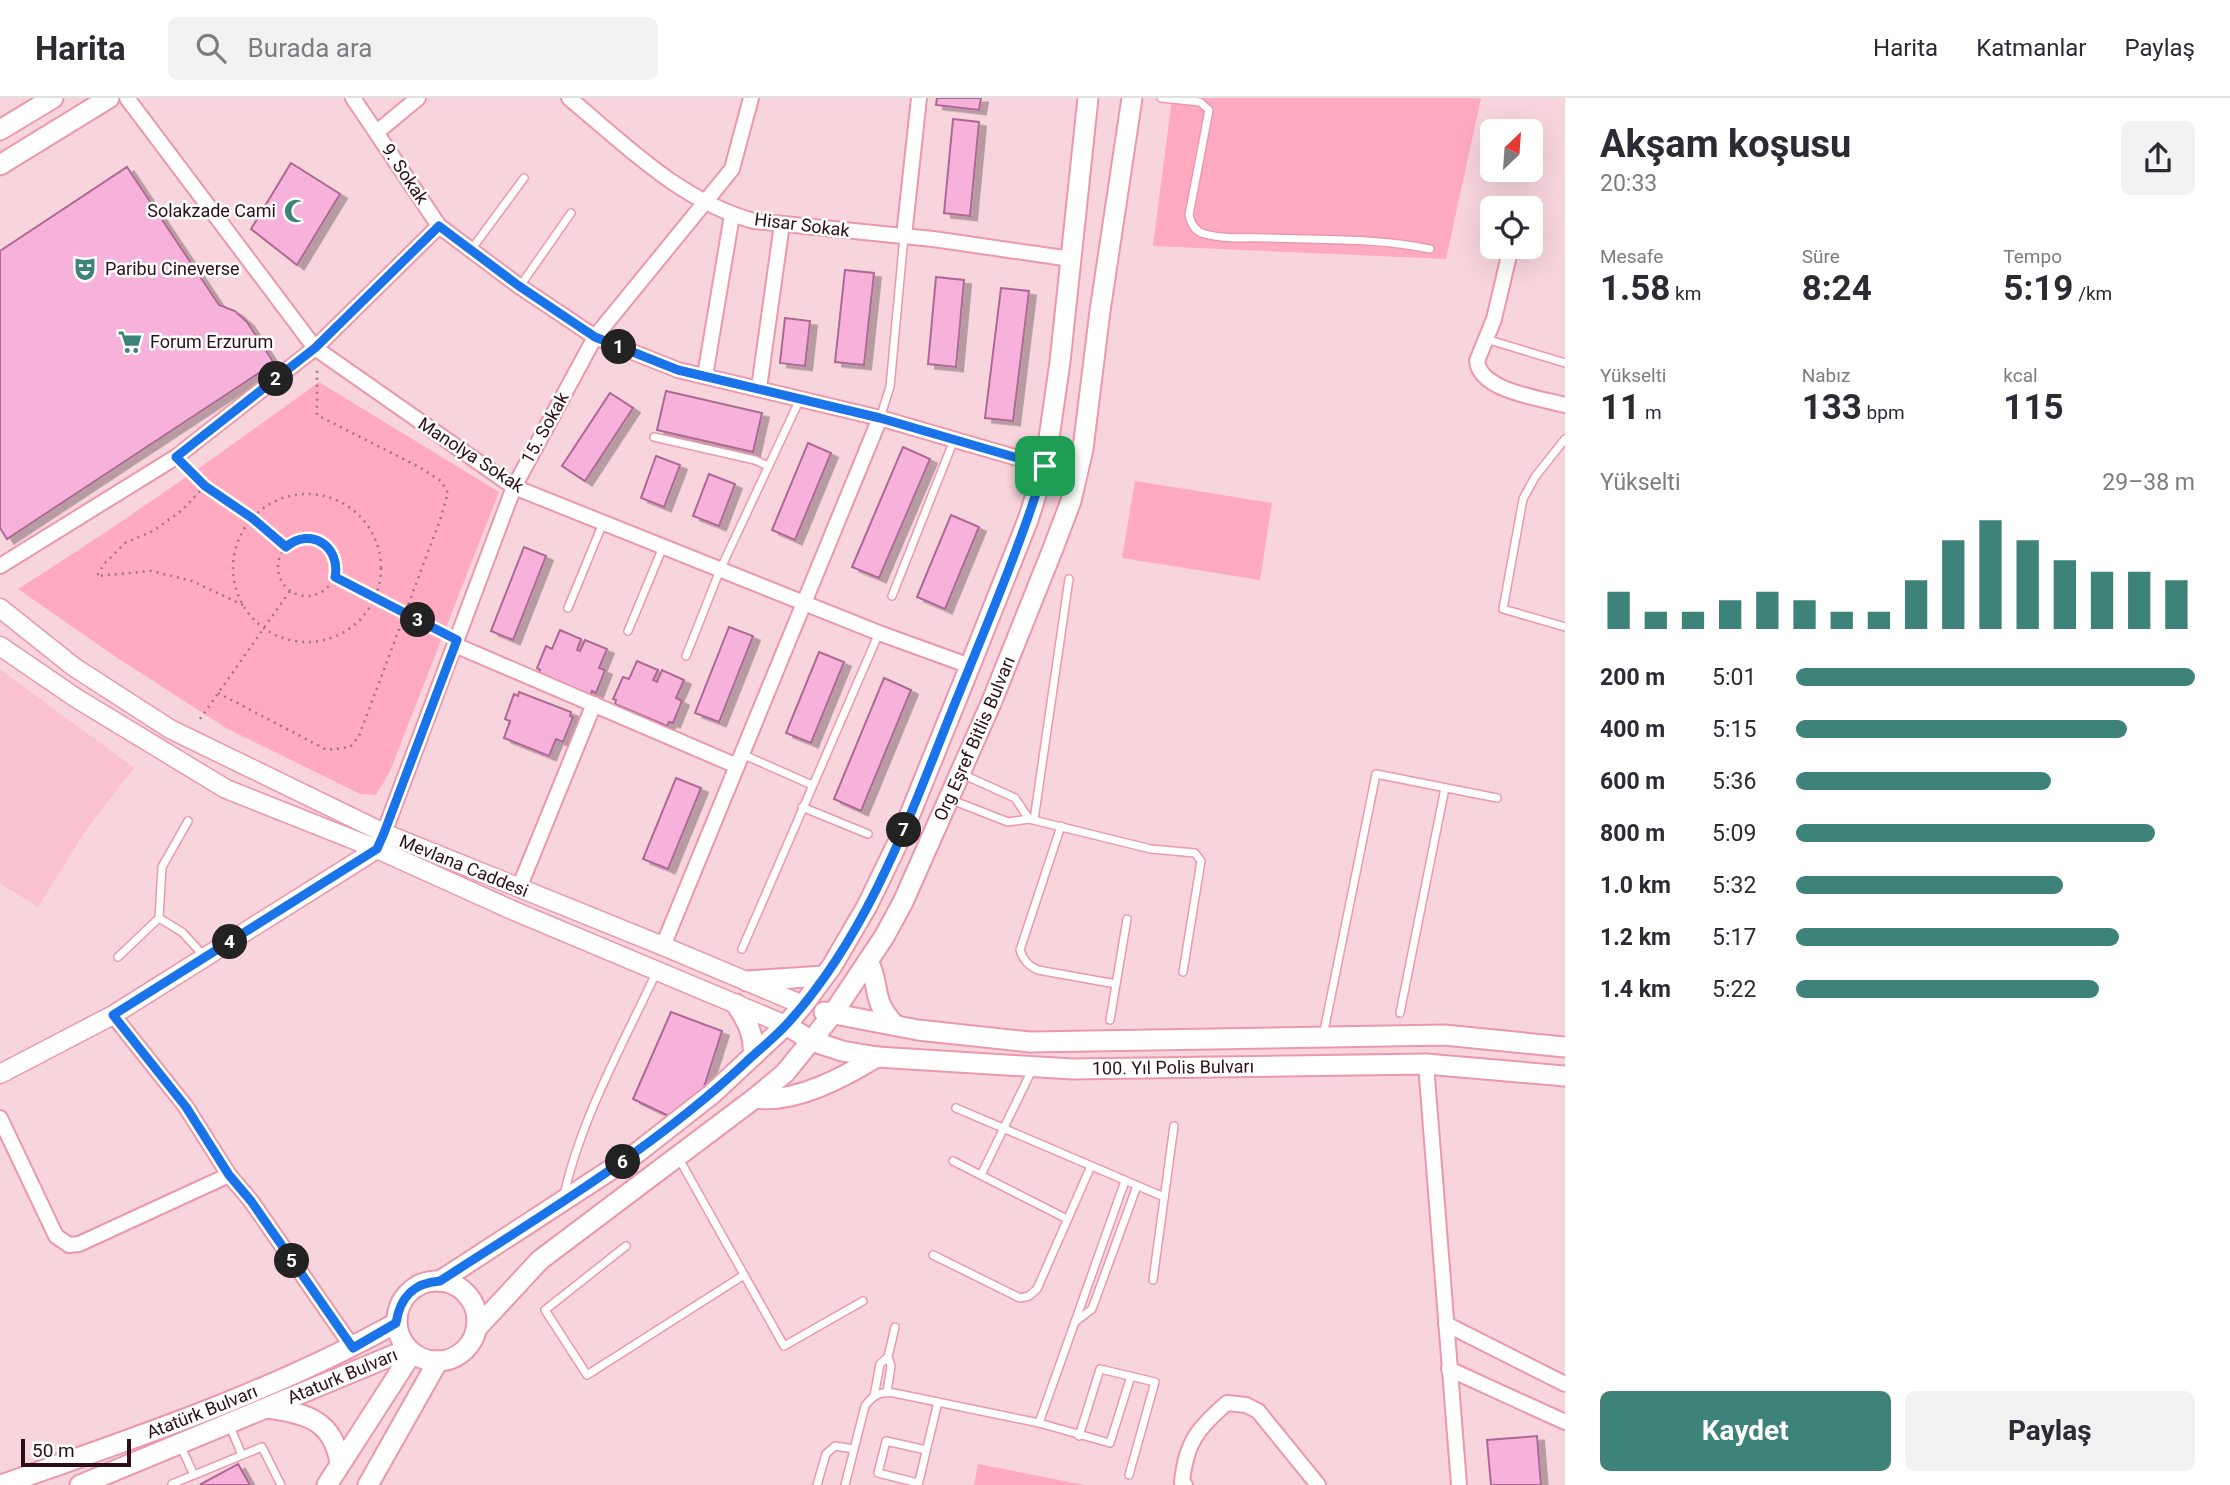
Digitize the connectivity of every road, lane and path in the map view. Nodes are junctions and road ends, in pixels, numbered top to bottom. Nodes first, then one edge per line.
1 (53, 98) edge
2 (109, 98) edge
3 (127, 98) edge
4 (353, 98) edge
5 (418, 98) edge
6 (569, 98) edge
7 (751, 98) edge
8 (919, 98) edge
9 (1088, 98) edge
10 (1132, 98) edge
11 (1161, 98) edge
12 (1212, 98) edge
13 (1205, 105) junction
14 (0, 130) edge
15 (377, 132) junction
16 (0, 165) edge
17 (524, 178) dead end
18 (704, 203) junction
19 (571, 213) dead end
20 (732, 215) junction
21 (782, 224) junction
22 (439, 226) junction
23 (904, 236) junction
24 (1430, 249) dead end
25 (471, 251) junction
26 (1072, 259) junction
27 (1508, 259) edge
28 (519, 286) junction
29 (595, 337) junction
30 (1486, 339) junction
31 (318, 350) junction
32 (1565, 363) edge
33 (705, 376) junction
34 (759, 388) junction
35 (800, 398) junction
36 (1565, 405) edge
37 (880, 418) junction
38 (654, 437) dead end
39 (955, 439) junction
40 (1565, 439) edge
41 (176, 457) junction
42 (768, 466) junction
43 (1045, 466) junction
44 (205, 486) junction
45 (513, 487) junction
46 (252, 518) junction
47 (603, 523) junction
48 (286, 547) junction
49 (663, 547) junction
50 (0, 566) edge
51 (720, 570) junction
52 (335, 577) junction
53 (1069, 579) dead end
54 (290, 590) junction
55 (892, 596) dead end
56 (375, 598) junction
57 (805, 604) junction
58 (243, 605) junction
59 (0, 608) edge
60 (568, 608) dead end
61 (405, 613) junction
62 (1565, 627) edge
63 (264, 628) junction
64 (628, 631) dead end
65 (879, 633) junction
66 (456, 643) junction
67 (0, 646) edge
68 (686, 656) dead end
69 (970, 666) junction
70 (218, 693) junction
71 (594, 704) junction
72 (200, 719) dead end
73 (739, 760) junction
74 (959, 773) junction
75 (812, 785) junction
76 (1446, 788) junction
77 (1497, 798) dead end
78 (949, 799) junction
79 (803, 807) junction
80 (1031, 819) junction
81 (188, 821) dead end
82 (1061, 826) junction
83 (868, 834) dead end
84 (381, 841) junction
85 (519, 888) junction
86 (159, 918) junction
87 (1126, 919) dead end
88 (663, 946) junction
89 (742, 949) dead end
90 (118, 957) dead end
91 (206, 957) junction
92 (868, 961) junction
93 (657, 970) junction
94 (1182, 972) dead end
95 (824, 976) junction
96 (747, 981) junction
97 (1116, 984) junction
98 (736, 1004) junction
99 (803, 1005) junction
100 (1400, 1013) dead end
101 (113, 1015) junction
102 (832, 1015) junction
103 (1110, 1020) dead end
104 (786, 1026) junction
105 (895, 1026) junction
106 (1323, 1036) junction
107 (811, 1041) junction
108 (1565, 1047) edge
109 (753, 1056) junction
110 (877, 1057) junction
111 (1426, 1064) junction
112 (1033, 1066) junction
113 (0, 1074) edge
114 (1565, 1076) edge
115 (755, 1098) junction
116 (956, 1108) dead end
117 (0, 1118) edge
118 (1174, 1126) dead end
119 (1005, 1128) junction
120 (677, 1156) junction
121 (953, 1161) dead end
122 (1091, 1166) junction
123 (229, 1175) junction
124 (981, 1175) junction
125 (1125, 1181) junction
126 (1137, 1186) junction
127 (1164, 1196) junction
128 (562, 1201) junction
129 (1067, 1219) junction
130 (626, 1246) dead end
131 (933, 1255) dead end
132 (744, 1275) junction
133 (1153, 1280) dead end
134 (440, 1281) junction
135 (863, 1301) dead end
136 (396, 1323) junction
137 (1074, 1323) junction
138 (1446, 1324) junction
139 (895, 1326) dead end
140 (476, 1329) junction
141 (353, 1348) junction
142 (410, 1351) junction
143 (888, 1357) junction
144 (438, 1361) junction
145 (1449, 1369) junction
146 (1131, 1376) junction
147 (1565, 1384) edge
148 (887, 1392) junction
149 (873, 1396) junction
150 (938, 1402) junction
151 (266, 1408) junction
152 (1565, 1422) edge
153 (229, 1423) junction
154 (1039, 1423) junction
155 (1079, 1436) junction
156 (180, 1444) junction
157 (854, 1449) junction
158 (926, 1450) junction
159 (242, 1455) junction
160 (340, 1463) junction
161 (194, 1475) junction
162 (1129, 1475) dead end
163 (172, 1484) edge
164 (918, 1484) edge
165 (1183, 1484) edge
166 (1, 1485) edge
167 (80, 1485) edge
168 (281, 1485) edge
169 (327, 1485) edge
170 (368, 1485) edge
171 (817, 1485) edge
172 (845, 1485) edge
173 (1318, 1485) edge
174 (1459, 1485) edge

1 - 14 main road
2 - 16 main road
3 - 31 street, Manolya Sokak
4 - 15 street, 9. Sokak
5 - 15 street
6 - 18 street, Hisar Sokak
7 - 18 street, 15. Sokak
8 - 23 street
9 - 26 main road
10 - 74 main road, Org Eşref Bitlis Bulvarı
11 - 13 lane
12 - 13 lane
13 - 24 lane
15 - 22 street, 9. Sokak
17 - 25 lane
18 - 20 street, Hisar Sokak
18 - 29 street, 15. Sokak
19 - 28 lane
20 - 21 street, Hisar Sokak
20 - 33 street
21 - 23 street, Hisar Sokak
21 - 34 street
22 - 25 street, 9. Sokak
22 - 31 street
23 - 26 street, Hisar Sokak
23 - 37 lane
25 - 28 street, 9. Sokak
26 - 43 main road
27 - 30 street
28 - 29 street, 9. Sokak
29 - 33 street, 9. Sokak
29 - 45 street, 15. Sokak
30 - 32 lane
30 - 36 street
31 - 41 street
31 - 45 street, Manolya Sokak
31 - 61 path
33 - 34 street, 9. Sokak
34 - 35 street, 9. Sokak
35 - 37 street, 9. Sokak
35 - 42 lane
37 - 39 street, 9. Sokak
37 - 57 street
38 - 42 lane
39 - 43 street, 9. Sokak
39 - 55 lane
40 - 62 lane
41 - 44 path
41 - 50 street
42 - 51 lane
43 - 69 main road
44 - 46 path
44 - 58 path
45 - 47 street, Manolya Sokak
45 - 66 street, 15. Sokak
46 - 48 path
46 - 56 path
46 - 58 path
47 - 49 street, Manolya Sokak
47 - 60 lane
48 - 52 path
48 - 54 path
49 - 51 street, Manolya Sokak
49 - 64 lane
51 - 57 street, Manolya Sokak
51 - 68 lane
52 - 54 path
52 - 56 path
53 - 80 lane
54 - 63 path
56 - 61 path
56 - 63 path
57 - 65 street, Manolya Sokak
57 - 73 street
58 - 63 path
59 - 84 street, Mevlana Caddesi
61 - 66 path
61 - 70 path
63 - 70 path
65 - 69 street, Manolya Sokak
65 - 75 lane
66 - 71 street
66 - 84 street, 15. Sokak
67 - 84 street, Mevlana Caddesi
69 - 95 main road
70 - 72 path
71 - 73 street
71 - 85 street
73 - 75 lane
73 - 88 street
74 - 78 main road, Org Eşref Bitlis Bulvarı
74 - 80 lane
75 - 79 lane
76 - 77 lane
76 - 100 lane
76 - 106 lane
78 - 80 lane
78 - 92 main road, Org Eşref Bitlis Bulvarı
79 - 83 lane
79 - 89 lane
80 - 82 lane
81 - 86 lane
82 - 94 lane
82 - 97 lane
84 - 85 street, Mevlana Caddesi
84 - 91 street
84 - 93 street, Mevlana Caddesi
85 - 88 street, Mevlana Caddesi
86 - 90 lane
86 - 91 lane
87 - 97 lane
88 - 96 street, Mevlana Caddesi
91 - 101 street
92 - 102 main road, Org Eşref Bitlis Bulvarı
92 - 105 main road
93 - 98 street, Mevlana Caddesi
93 - 128 lane
95 - 96 main road
95 - 99 main road
96 - 99 street, Mevlana Caddesi
97 - 103 lane
98 - 104 street, Mevlana Caddesi
98 - 109 main road
99 - 102 main road
99 - 104 main road
101 - 113 street
101 - 123 street
102 - 105 main road
102 - 107 main road, Org Eşref Bitlis Bulvarı
104 - 107 main road, 100. Yıl Polis Bulvarı
104 - 109 main road
105 - 106 main road
106 - 108 main road
107 - 110 main road, 100. Yıl Polis Bulvarı
107 - 115 main road, Org Eşref Bitlis Bulvarı
109 - 128 main road
110 - 112 main road, 100. Yıl Polis Bulvarı
110 - 115 main road
111 - 112 main road, 100. Yıl Polis Bulvarı
111 - 114 main road, 100. Yıl Polis Bulvarı
111 - 138 street
112 - 119 lane
115 - 120 main road, Org Eşref Bitlis Bulvarı
116 - 119 lane
117 - 123 street
118 - 127 lane
119 - 122 lane
119 - 124 lane
120 - 132 lane
120 - 140 main road, Org Eşref Bitlis Bulvarı
121 - 124 lane
122 - 125 lane
122 - 129 lane
123 - 141 street
124 - 129 lane
125 - 126 lane
125 - 137 lane
126 - 127 lane
126 - 137 lane
127 - 133 lane
128 - 134 main road
129 - 131 lane
130 - 132 lane
132 - 135 lane
134 - 136 main road
134 - 140 main road
136 - 141 main road, Atatürk Bulvarı
136 - 142 main road
137 - 154 lane
138 - 145 street
138 - 147 street
139 - 143 lane
140 - 144 main road
141 - 166 main road, Atatürk Bulvarı
142 - 144 main road
142 - 151 main road, Ataturk Bulvarı
142 - 160 main road
143 - 148 lane
143 - 149 lane
144 - 170 main road
145 - 152 street
145 - 174 street
146 - 155 lane
146 - 155 lane
146 - 162 lane
148 - 149 lane
148 - 150 lane
149 - 157 lane
150 - 154 lane
150 - 158 lane
151 - 153 main road, Ataturk Bulvarı
151 - 160 main road
153 - 156 main road, Ataturk Bulvarı
153 - 159 lane
154 - 155 lane
156 - 161 lane
156 - 167 main road, Ataturk Bulvarı
157 - 171 lane
157 - 172 lane
158 - 164 lane
158 - 164 lane
159 - 161 lane
159 - 168 lane
160 - 169 main road
161 - 163 lane
165 - 173 street

